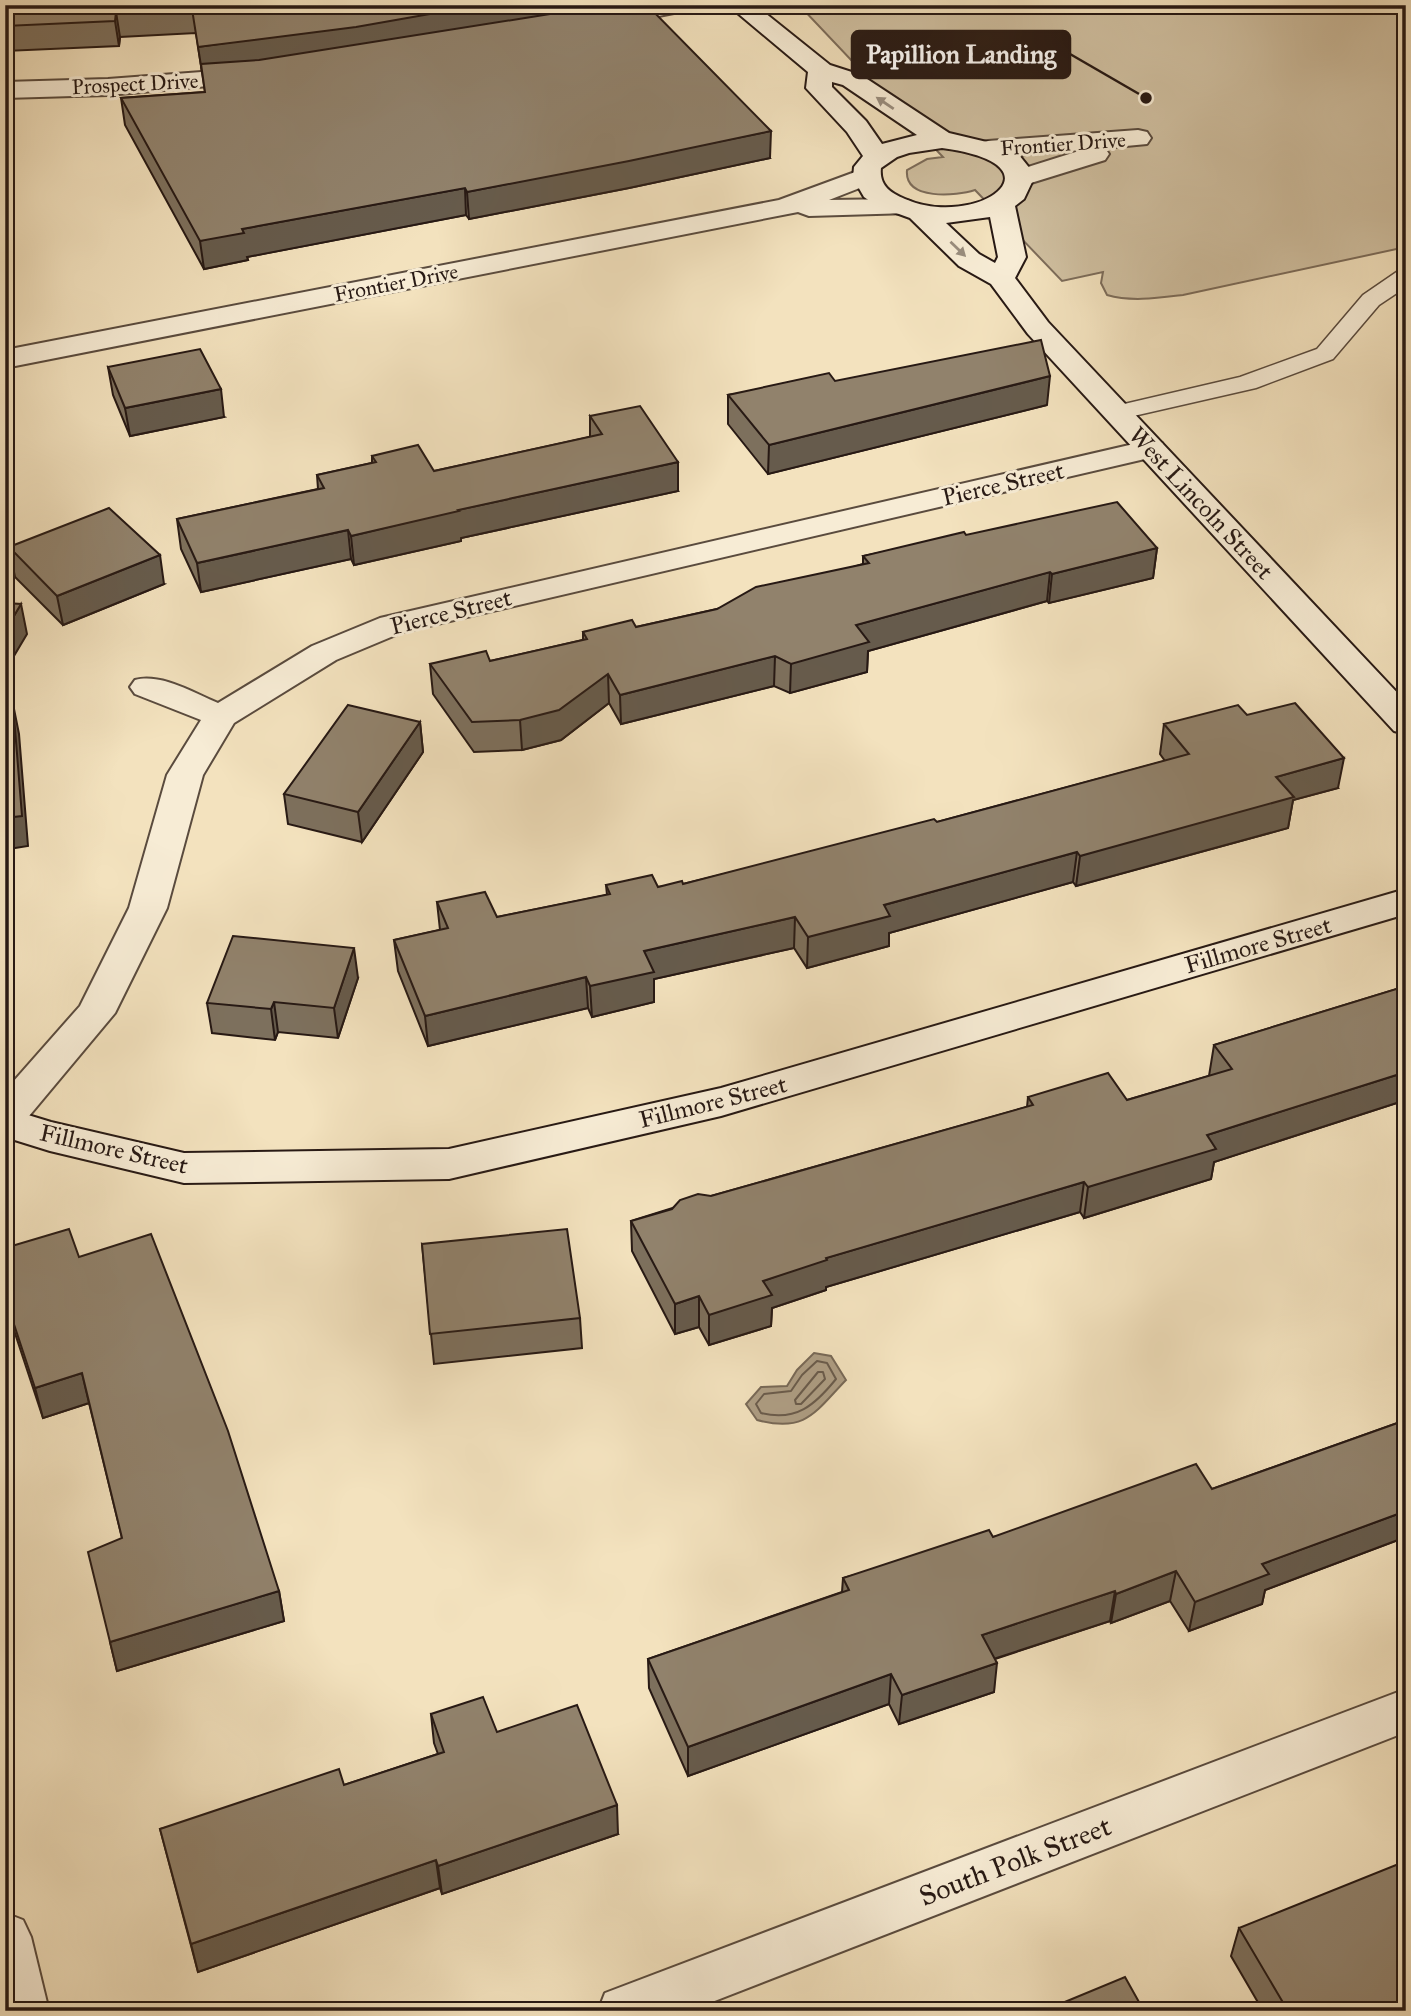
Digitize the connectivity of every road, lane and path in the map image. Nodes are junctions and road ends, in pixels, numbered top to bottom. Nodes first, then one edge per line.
1 (678, 5) edge
2 (740, 5) edge
3 (577, 25) edge
4 (821, 70) junction
5 (275, 74) edge
6 (5, 90) edge
7 (942, 140) junction
8 (988, 149) junction
9 (872, 166) junction
10 (1018, 179) junction
11 (1001, 203) junction
12 (786, 207) junction
13 (910, 209) junction
14 (1406, 276) edge
15 (1001, 278) junction
16 (5, 359) edge
17 (1116, 412) junction
18 (1151, 449) junction
19 (147, 687) dead end
20 (220, 716) junction
21 (1406, 723) edge
22 (1406, 901) edge
23 (5, 1120) edge
24 (1406, 1710) edge
25 (5, 1937) edge
26 (23, 2011) edge
27 (624, 2011) edge

1 - 3 street
2 - 4 street
7 -> 4 street
4 - 9 street
5 - 6 street, Prospect Drive
7 - 8 street
7 - 9 street, Frontier Drive
8 - 10 street
8 - 10 street, Frontier Drive
9 - 12 street, Frontier Drive
9 - 13 street, West Lincoln Street
10 - 11 street
11 - 13 street, Frontier Drive
11 - 15 street
12 - 13 street, Frontier Drive
12 - 16 street, Frontier Drive
13 -> 15 street, West Lincoln Street
14 - 17 lane
15 - 17 street, West Lincoln Street
17 - 18 street, West Lincoln Street
18 - 20 street, Pierce Street
18 - 21 street, West Lincoln Street
19 - 20 street
20 - 23 street, Pierce Street
22 - 23 street, Fillmore Street
24 - 27 street, South Polk Street
25 - 26 street

